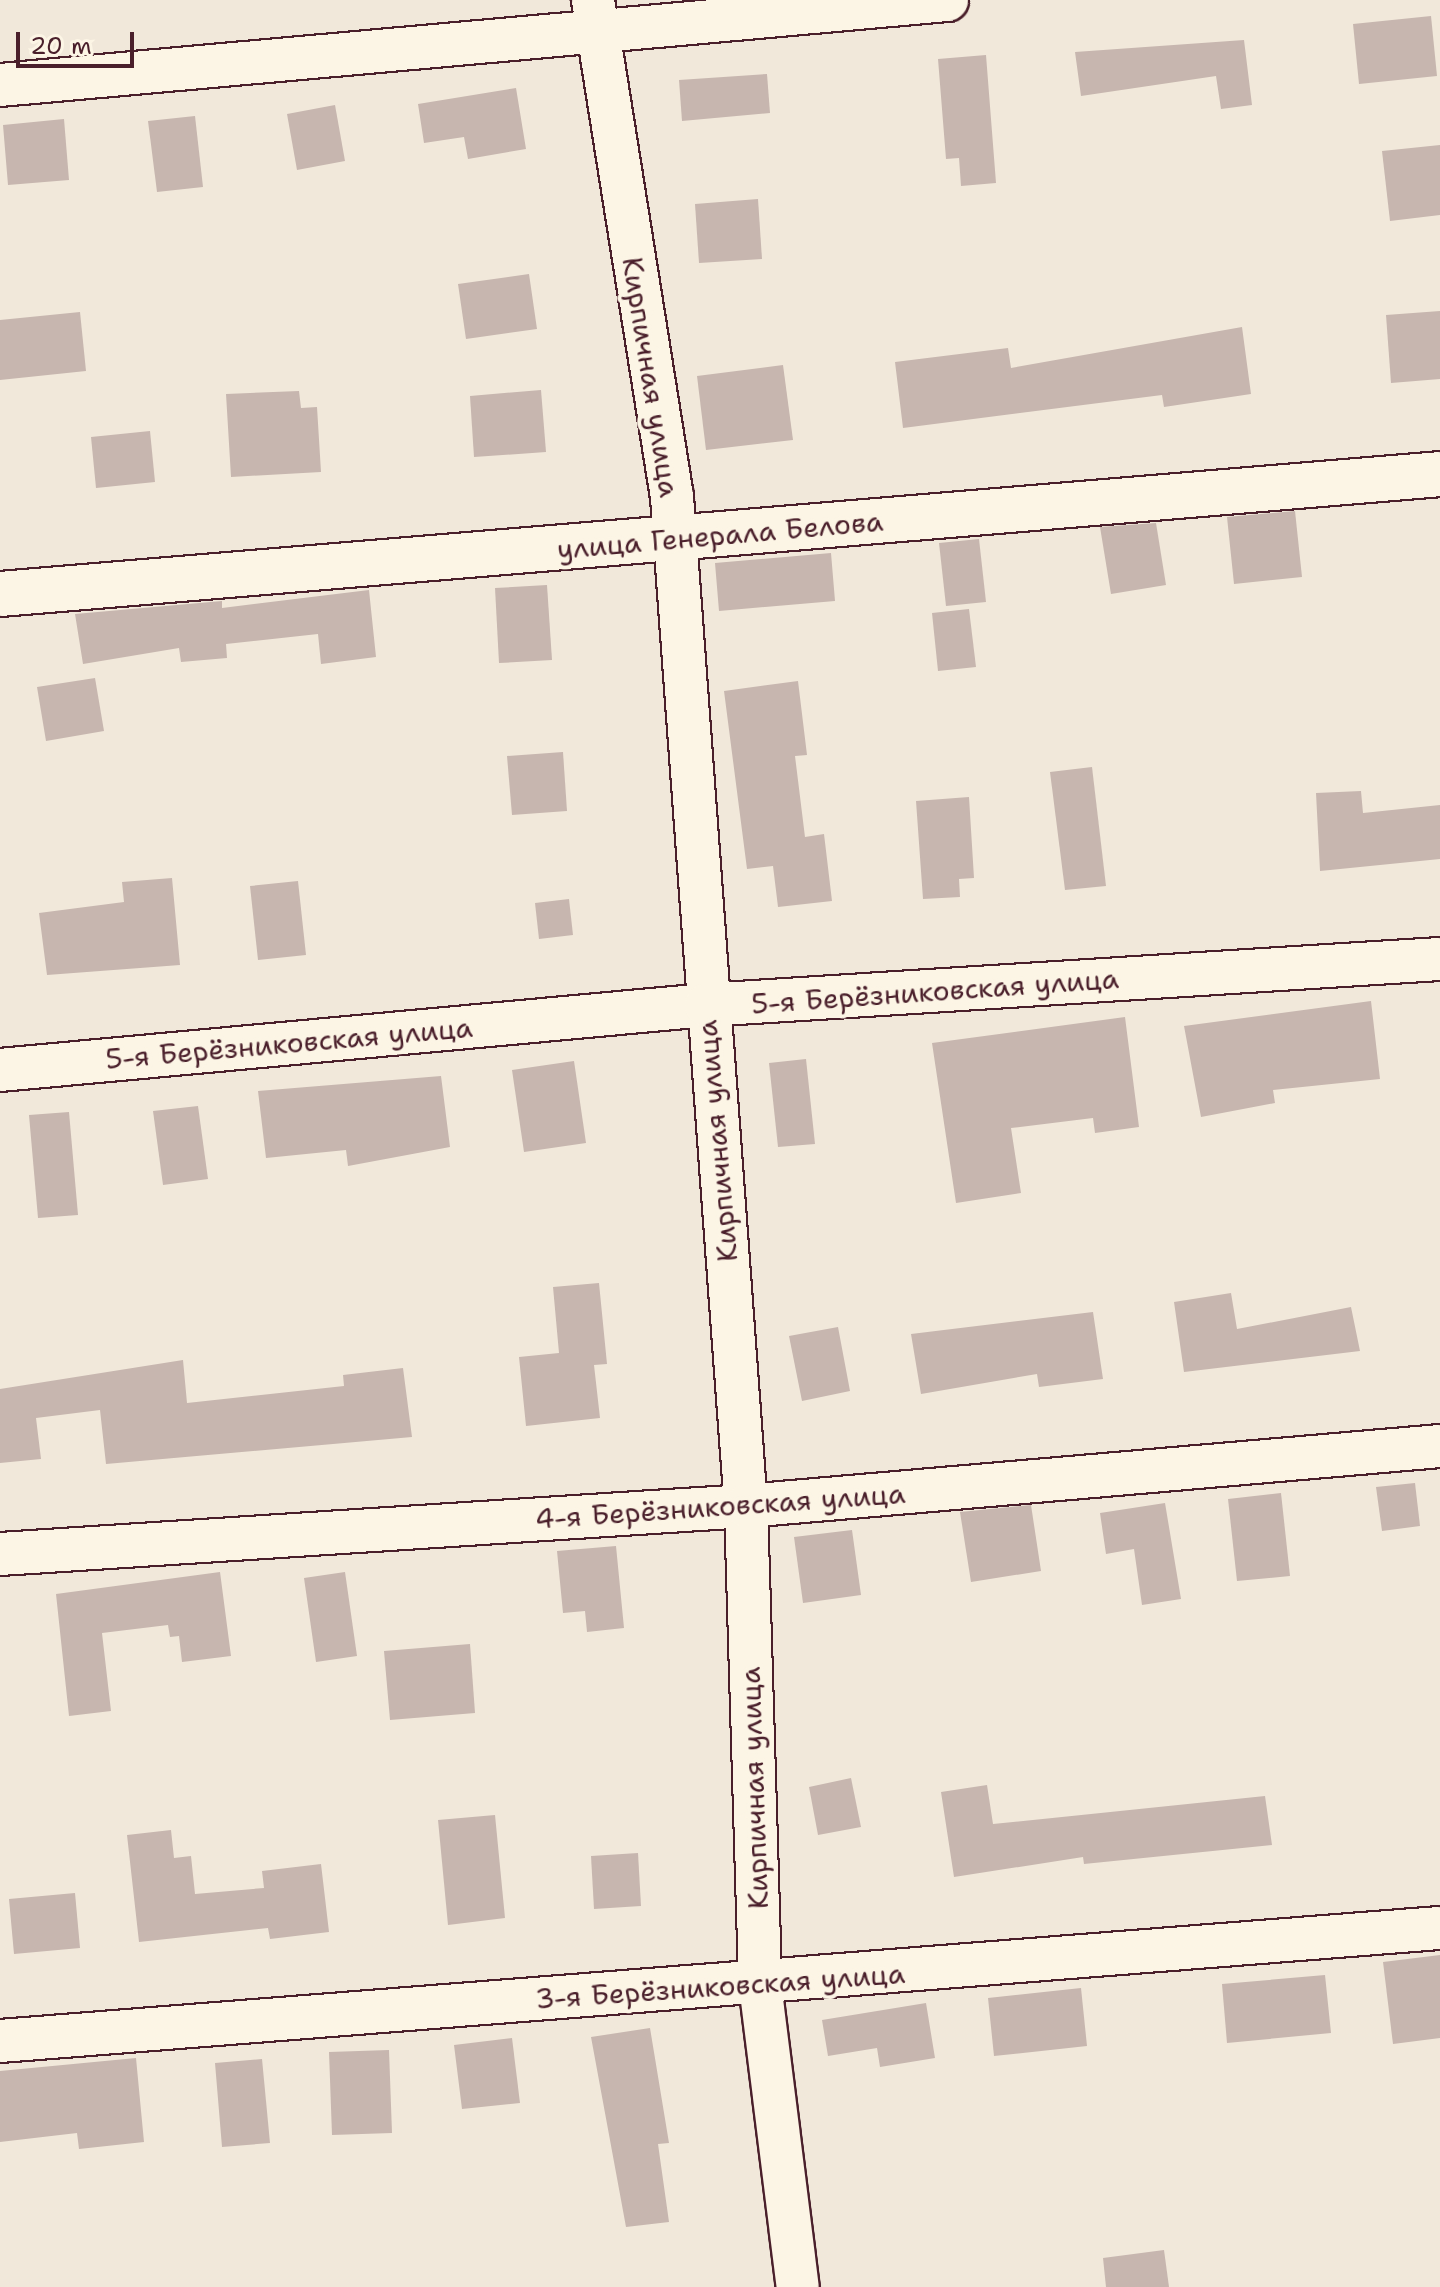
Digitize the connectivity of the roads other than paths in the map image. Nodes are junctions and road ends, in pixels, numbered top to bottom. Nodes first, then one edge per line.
1 (947, 0) edge
2 (594, 15) edge
3 (0, 85) edge
4 (1440, 474) edge
5 (675, 539) junction
6 (0, 594) edge
7 (1440, 959) edge
8 (706, 1005) junction
9 (0, 1070) edge
10 (1440, 1446) edge
11 (746, 1506) junction
12 (0, 1554) edge
13 (1440, 1928) edge
14 (760, 1984) junction
15 (0, 2041) edge
16 (798, 2287) edge

1 - 2 street
2 - 3 street
2 - 5 street, Кирпичная улица
4 - 5 main road, улица Генерала Белова
5 - 6 main road, улица Генерала Белова
5 - 8 street, Кирпичная улица
7 - 8 street, 5-я Берёзниковская улица
8 - 9 street, 5-я Берёзниковская улица
8 - 11 street, Кирпичная улица
10 - 11 street, 4-я Берёзниковская улица
11 - 12 street, 4-я Берёзниковская улица
11 - 14 street, Кирпичная улица
13 - 14 street, 3-я Берёзниковская улица
14 - 15 street, 3-я Берёзниковская улица
14 - 16 street, Кирпичная улица

